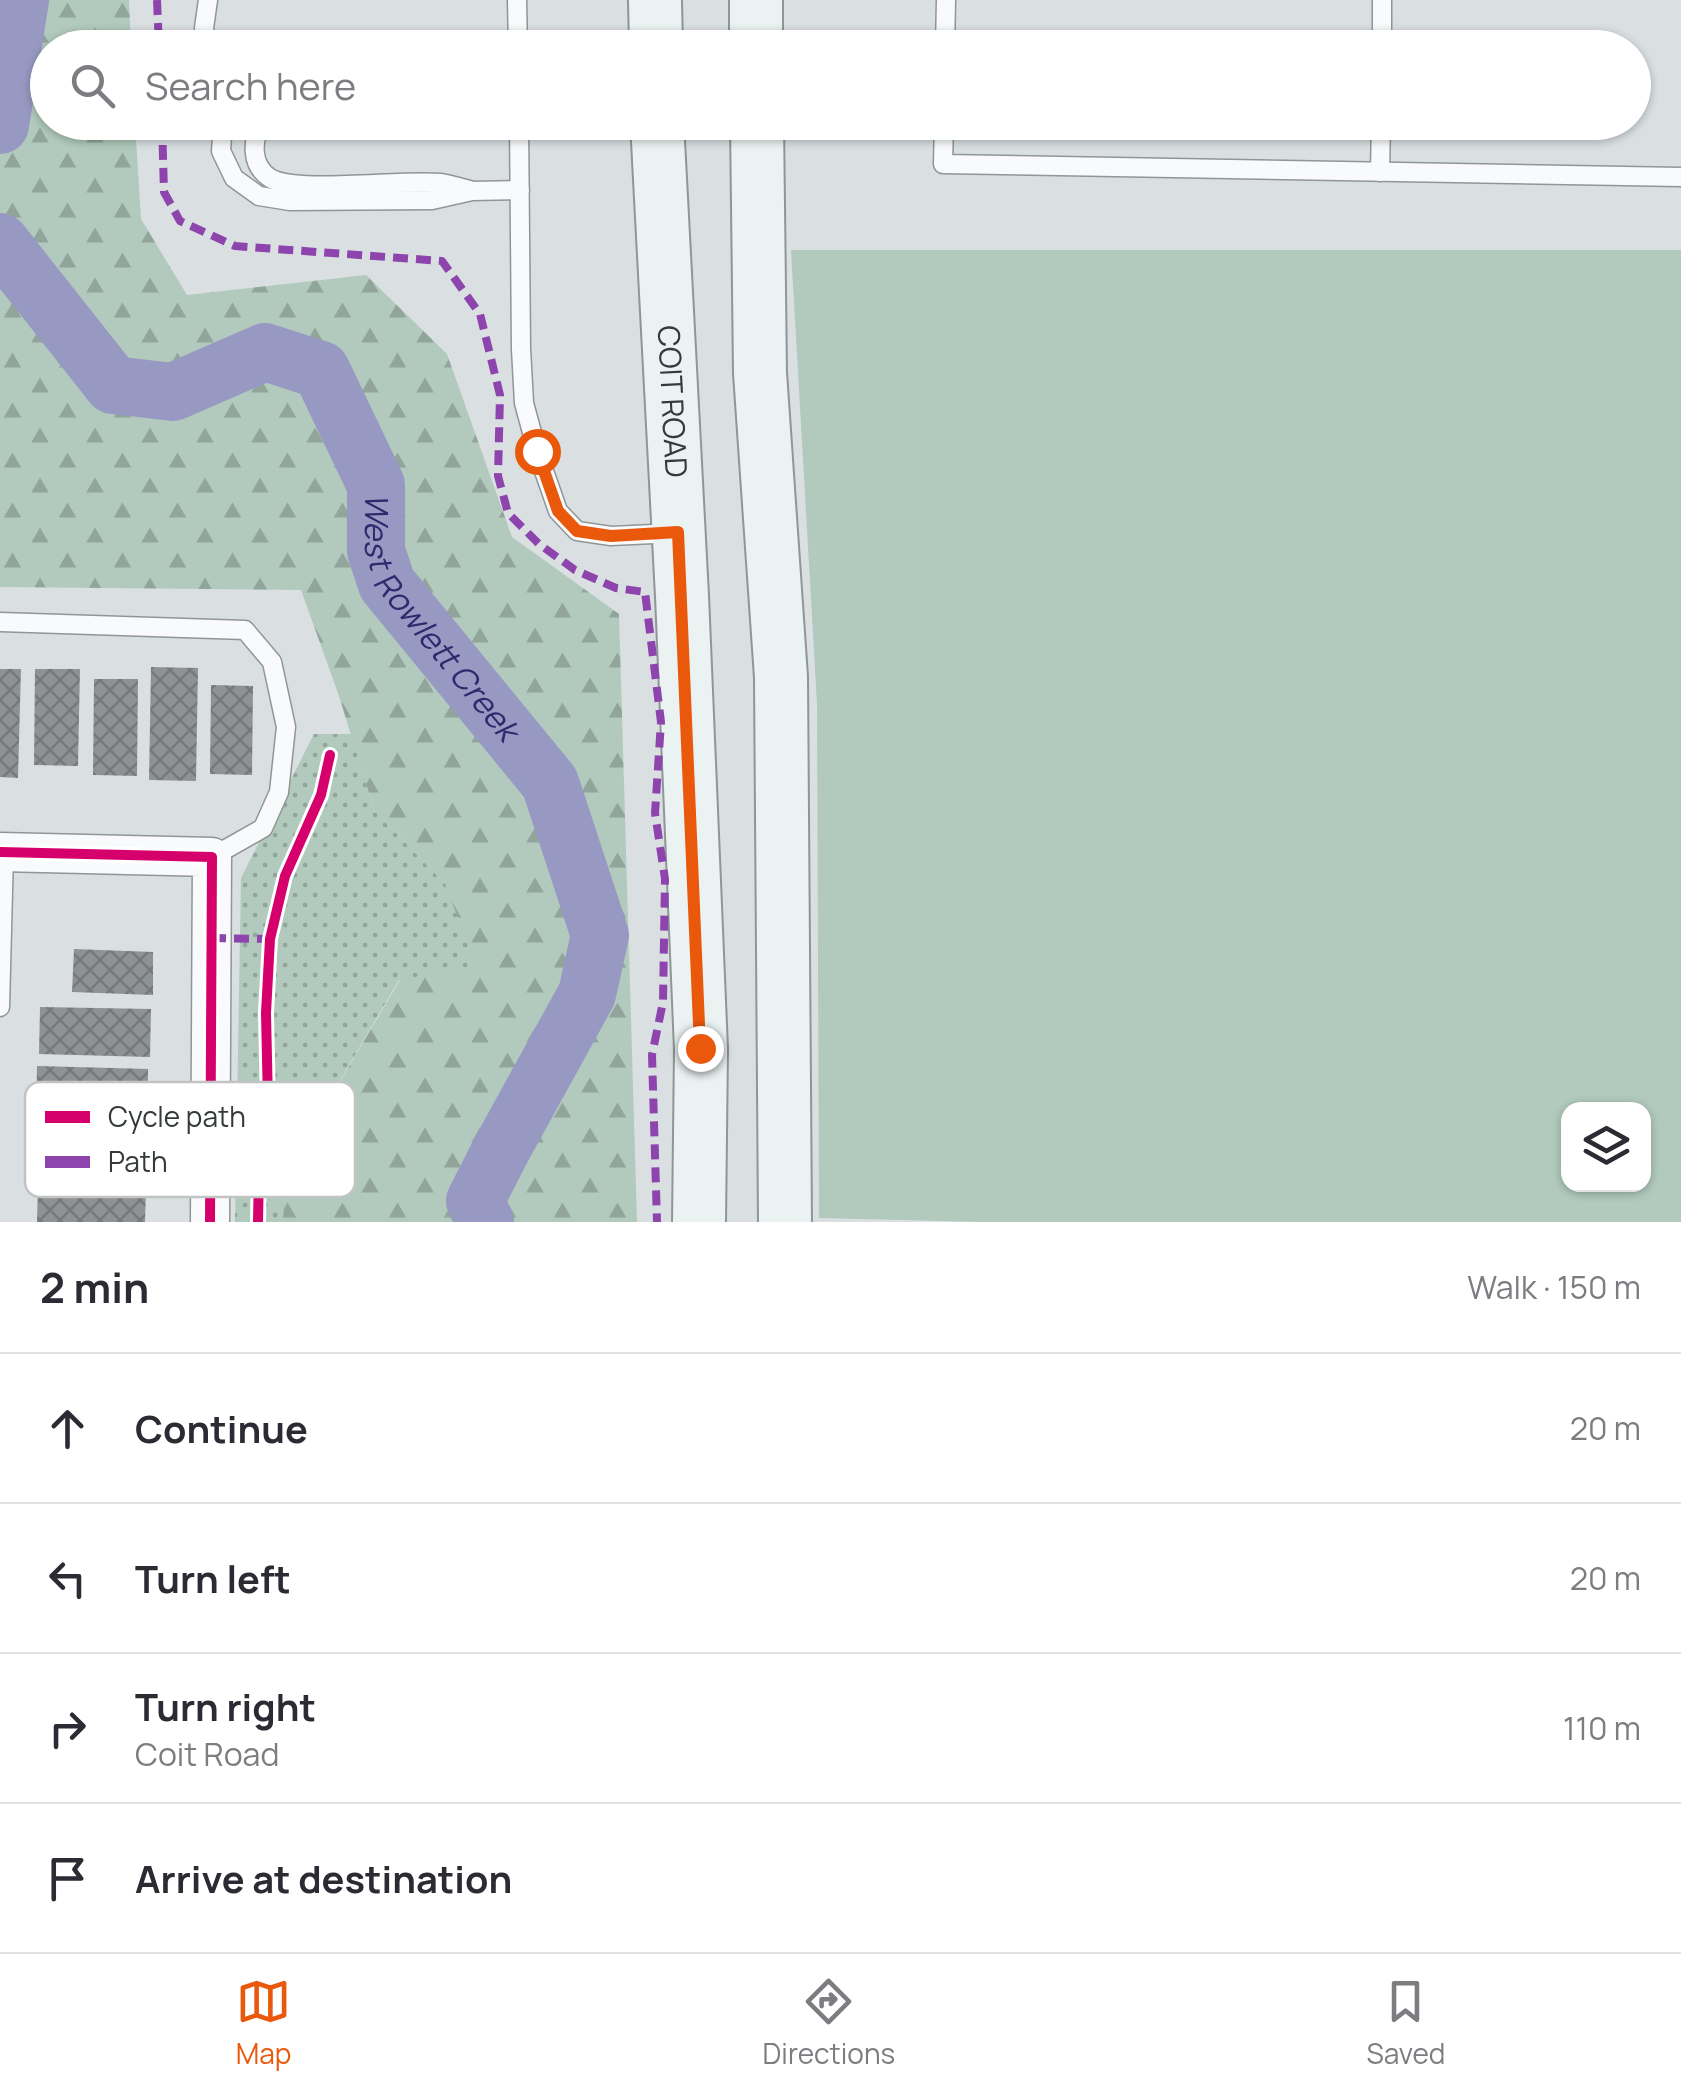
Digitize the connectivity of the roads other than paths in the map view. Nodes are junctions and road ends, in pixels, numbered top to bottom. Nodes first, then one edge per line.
1 (208, 0) edge
2 (518, 0) edge
3 (656, 0) edge
4 (756, 0) edge
5 (946, 0) edge
6 (1382, 0) edge
7 (204, 30) edge
8 (518, 30) edge
9 (656, 30) edge
10 (756, 30) edge
11 (945, 30) edge
12 (1382, 30) edge
13 (222, 140) edge
14 (255, 140) edge
15 (519, 140) edge
16 (658, 140) edge
17 (757, 140) edge
18 (944, 140) edge
19 (1381, 140) edge
20 (1380, 172) junction
21 (1681, 177) edge
22 (520, 190) junction
23 (472, 191) junction
24 (678, 532) junction
25 (0, 622) edge
26 (2, 852) edge
27 (212, 857) junction
28 (0, 1007) edge
29 (211, 1082) edge
30 (210, 1197) edge
31 (210, 1222) edge
32 (699, 1222) edge
33 (784, 1222) edge

1 - 7 lane
2 - 8 lane
3 - 9 main road
4 - 10 main road
5 - 11 lane
6 - 12 lane
13 - 23 lane
14 - 23 lane
15 - 22 lane
16 - 24 main road, COIT ROAD
17 - 33 main road
18 - 20 lane
19 - 20 lane
20 - 21 lane
22 - 23 lane
22 - 24 lane
24 - 32 main road, COIT ROAD
25 - 27 lane
26 - 27 street
26 - 28 lane
27 - 29 street
30 - 31 street

